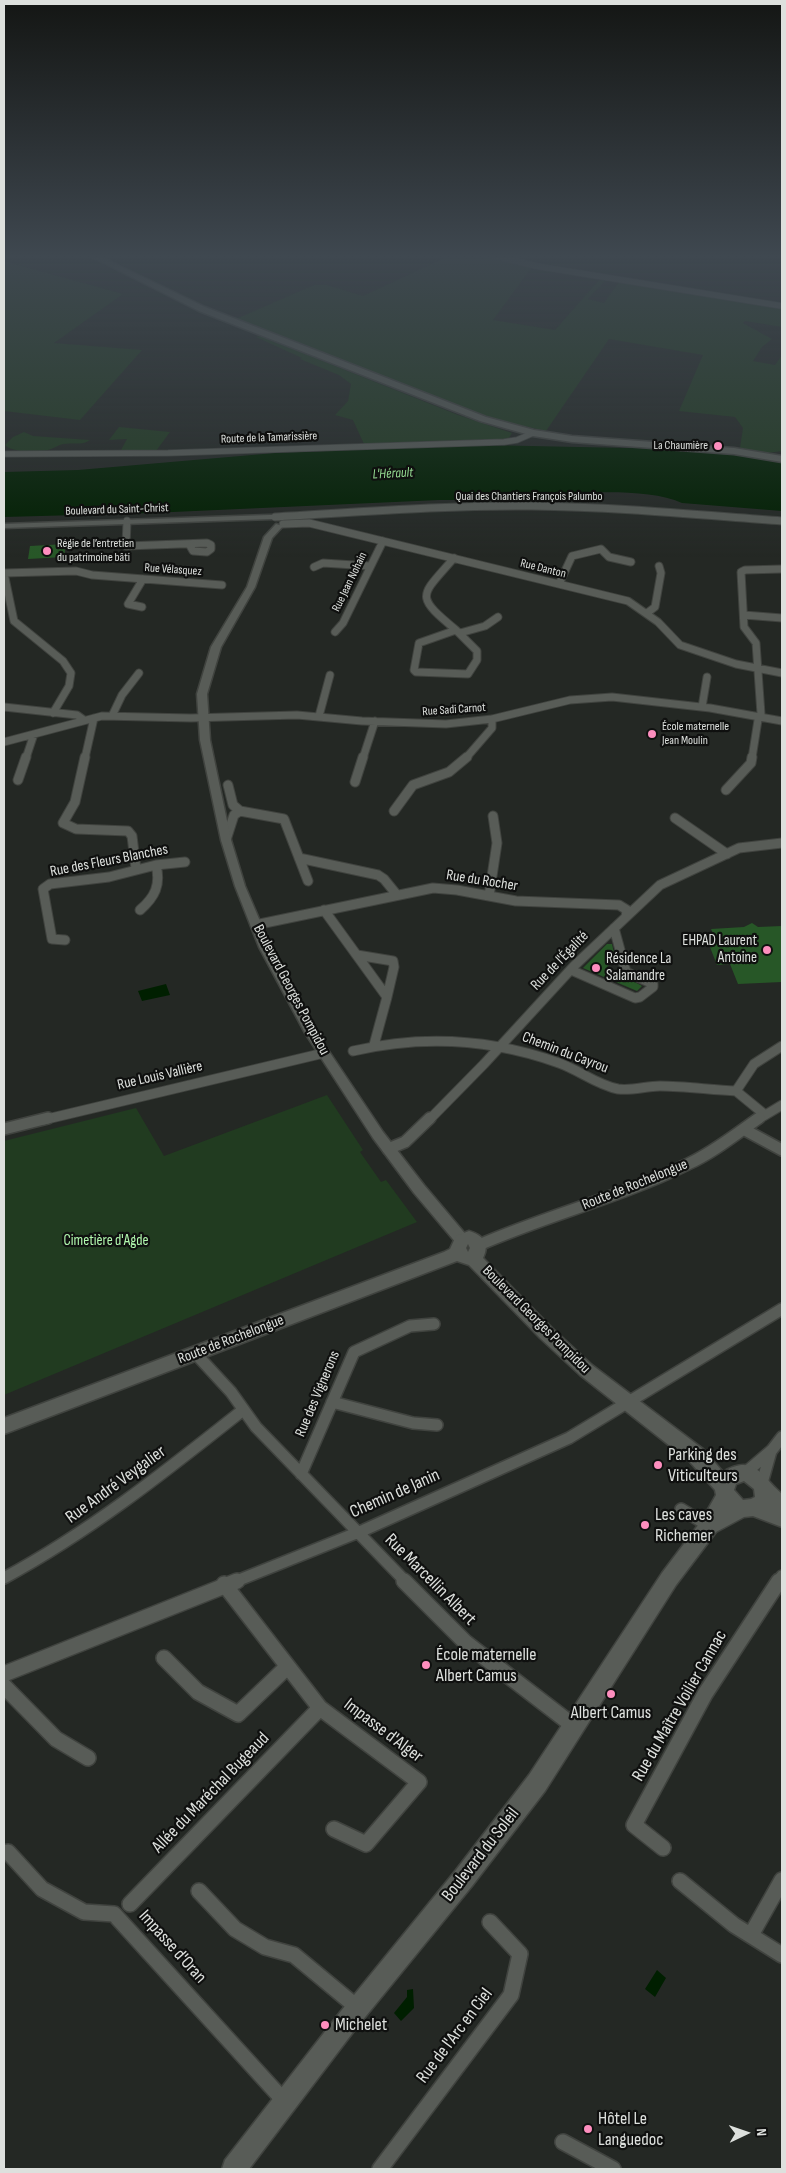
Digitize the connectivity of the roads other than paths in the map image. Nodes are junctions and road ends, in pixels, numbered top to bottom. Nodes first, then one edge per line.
1 (321, 355) edge
2 (534, 433) junction
3 (4, 454) edge
4 (782, 459) edge
5 (272, 517) junction
6 (231, 518) junction
7 (126, 521) junction
8 (782, 521) edge
9 (281, 525) junction
10 (4, 526) edge
11 (264, 528) junction
12 (382, 541) junction
13 (189, 544) dead end
14 (454, 558) junction
15 (631, 562) dead end
16 (314, 566) dead end
17 (370, 566) junction
18 (659, 566) dead end
19 (782, 569) edge
20 (4, 573) edge
21 (143, 579) junction
22 (559, 584) junction
23 (222, 585) dead end
24 (142, 607) dead end
25 (647, 613) junction
26 (744, 615) junction
27 (498, 617) dead end
28 (782, 618) edge
29 (334, 632) dead end
30 (458, 632) junction
31 (757, 669) junction
32 (139, 673) dead end
33 (782, 673) edge
34 (330, 675) dead end
35 (707, 677) dead end
36 (4, 707) edge
37 (702, 707) junction
38 (53, 713) junction
39 (112, 716) junction
40 (319, 716) junction
41 (760, 716) junction
42 (94, 718) junction
43 (202, 718) junction
44 (492, 718) junction
45 (84, 720) junction
46 (375, 721) junction
47 (782, 721) edge
48 (34, 734) junction
49 (4, 742) edge
50 (18, 780) dead end
51 (355, 782) dead end
52 (228, 785) dead end
53 (726, 790) dead end
54 (240, 811) junction
55 (394, 811) dead end
56 (493, 816) dead end
57 (675, 818) dead end
58 (226, 840) junction
59 (782, 843) edge
60 (727, 854) junction
61 (299, 858) junction
62 (185, 862) dead end
63 (156, 865) junction
64 (136, 869) junction
65 (308, 881) dead end
66 (397, 895) junction
67 (489, 896) junction
68 (645, 898) junction
69 (619, 905) junction
70 (140, 910) dead end
71 (324, 910) junction
72 (626, 917) junction
73 (255, 925) junction
74 (614, 928) junction
75 (65, 940) dead end
76 (357, 955) junction
77 (571, 970) junction
78 (387, 997) junction
79 (374, 1045) junction
80 (500, 1046) junction
81 (782, 1046) edge
82 (353, 1052) dead end
83 (324, 1053) junction
84 (736, 1091) junction
85 (782, 1105) edge
86 (764, 1114) junction
87 (4, 1129) edge
88 (745, 1130) junction
89 (388, 1149) junction
90 (782, 1150) edge
91 (468, 1249) junction
92 (782, 1309) edge
93 (434, 1324) dead end
94 (196, 1354) junction
95 (332, 1402) junction
96 (627, 1404) junction
97 (243, 1410) junction
98 (4, 1426) edge
99 (438, 1426) dead end
100 (782, 1437) edge
101 (772, 1450) junction
102 (301, 1474) junction
103 (733, 1482) junction
104 (763, 1487) junction
105 (782, 1505) edge
106 (748, 1508) junction
107 (681, 1509) dead end
108 (782, 1519) edge
109 (709, 1526) junction
110 (356, 1532) junction
111 (782, 1576) edge
112 (4, 1578) edge
113 (224, 1584) junction
114 (164, 1658) dead end
115 (287, 1667) junction
116 (4, 1674) edge
117 (4, 1686) edge
118 (320, 1708) junction
119 (575, 1727) junction
120 (88, 1758) dead end
121 (334, 1829) dead end
122 (663, 1848) dead end
123 (8, 1852) dead end
124 (782, 1880) edge
125 (680, 1881) dead end
126 (199, 1891) dead end
127 (130, 1904) dead end
128 (490, 1922) dead end
129 (752, 1935) junction
130 (782, 1956) edge
131 (358, 2008) junction
132 (286, 2103) junction
133 (563, 2142) dead end
134 (234, 2169) edge
135 (380, 2169) edge
136 (614, 2169) edge

1 - 2 main road
2 - 3 street, Route de la Tamarissière
2 - 4 main road
5 - 6 street, Boulevard du Saint-Christ
5 - 8 street, Quai des Chantiers François Palumbo
5 - 9 street
5 - 11 street
6 - 7 street, Boulevard du Saint-Christ
6 - 11 street, Boulevard du Saint-Christ
7 - 10 street, Boulevard du Saint-Christ
7 - 13 street
9 - 11 street, Boulevard Georges Pompidou
9 - 12 street, Rue Danton
11 - 43 street, Boulevard Georges Pompidou
12 - 14 street, Rue Danton
12 - 17 street, Rue Jean Nohain
14 - 22 street, Rue Danton
14 - 30 street
15 - 22 street
16 - 17 street
17 - 29 street, Rue Jean Nohain
18 - 25 street
19 - 26 street
20 - 21 street, Rue Vélasquez
20 - 38 street
21 - 23 street, Rue Vélasquez
21 - 24 street
22 - 25 street, Rue Danton
25 - 31 street, Rue Danton
26 - 28 street
26 - 31 street
27 - 30 street
30 - 30 street
31 - 33 street, Rue Danton
31 - 41 street
32 - 39 street
34 - 40 street
35 - 37 street
36 - 38 street
37 - 41 street, Rue Sadi Carnot
37 - 44 street, Rue Sadi Carnot
38 - 45 street
39 - 42 street, Rue Sadi Carnot
39 - 43 street, Rue Sadi Carnot
40 - 43 street, Rue Sadi Carnot
40 - 46 street, Rue Sadi Carnot
41 - 47 street, Rue Sadi Carnot
41 - 53 street
42 - 45 street, Rue Sadi Carnot
42 - 64 street
43 - 58 street, Boulevard Georges Pompidou
44 - 46 street, Rue Sadi Carnot
44 - 55 street
45 - 48 street, Rue Sadi Carnot
46 - 51 street
48 - 49 street, Rue Sadi Carnot
48 - 50 street
52 - 54 street
54 - 58 street
54 - 61 street
56 - 67 street
57 - 60 street
58 - 73 street, Boulevard Georges Pompidou
59 - 60 street, Rue de l'Égalité
60 - 68 street, Rue de l'Égalité
61 - 65 street
61 - 66 street
62 - 63 street, Rue des Fleurs Blanches
63 - 64 street, Rue des Fleurs Blanches
63 - 70 street
64 - 75 street, Rue des Fleurs Blanches
66 - 67 street, Rue du Rocher
66 - 71 street, Rue du Rocher
67 - 69 street, Rue du Rocher
68 - 69 street, Rue du Rocher
68 - 72 street, Rue de l'Égalité
69 - 72 street
71 - 73 street, Rue du Rocher
71 - 76 street
72 - 74 street, Rue de l'Égalité
73 - 83 street, Boulevard Georges Pompidou
74 - 77 street, Rue de l'Égalité
74 - 77 street
76 - 78 street
76 - 78 street
77 - 80 street, Rue de l'Égalité
78 - 79 street
79 - 80 street, Chemin du Cayrou
79 - 82 street, Chemin du Cayrou
80 - 84 street, Chemin du Cayrou
80 - 89 street, Rue de l'Égalité
81 - 84 street
83 - 87 street, Rue Louis Vallière
83 - 89 street, Boulevard Georges Pompidou
84 - 86 street
85 - 86 street, Route de Rochelongue
86 - 88 street, Route de Rochelongue
88 - 90 street
88 - 91 street, Route de Rochelongue
89 - 91 street, Boulevard Georges Pompidou
91 - 94 main road, Route de Rochelongue
91 - 96 main road, Boulevard Georges Pompidou
92 - 96 street, Chemin de Janin
93 - 95 street, Rue des Vignerons
94 - 97 street, Rue Marcellin Albert
94 - 98 main road, Route de Rochelongue
95 - 99 street
95 - 102 street, Rue des Vignerons
96 - 103 main road, Boulevard Georges Pompidou
96 - 110 street, Chemin de Janin
97 - 102 street, Rue Marcellin Albert
97 - 112 street, Rue André Veygalier
100 - 101 street, Boulevard du Soleil
101 - 103 street, Boulevard du Soleil
101 - 104 street, Boulevard du Soleil
102 - 110 street, Rue Marcellin Albert
103 - 104 main road
103 - 106 main road
103 - 109 main road, Boulevard du Soleil
104 - 105 main road
104 - 106 main road
106 - 108 main road
106 - 109 main road, Boulevard du Soleil
107 - 109 street
109 - 119 main road, Boulevard du Soleil
110 - 113 street, Chemin de Janin
110 - 119 street, Rue Marcellin Albert
111 - 122 street, Rue du Maître Voilier Cannac
113 - 115 street, Impasse d'Alger
113 - 116 street, Chemin de Janin
114 - 115 street
115 - 118 street, Impasse d'Alger
117 - 120 street
118 - 121 street, Impasse d'Alger
118 - 127 street, Allée du Maréchal Bugeaud
119 - 131 main road, Boulevard du Soleil
123 - 132 street, Impasse d'Oran
124 - 129 street
125 - 129 street
126 - 131 street
128 - 135 street, Rue de l'Arc en Ciel
129 - 130 street
131 - 132 main road, Boulevard du Soleil
132 - 134 main road, Boulevard du Soleil
133 - 136 street

